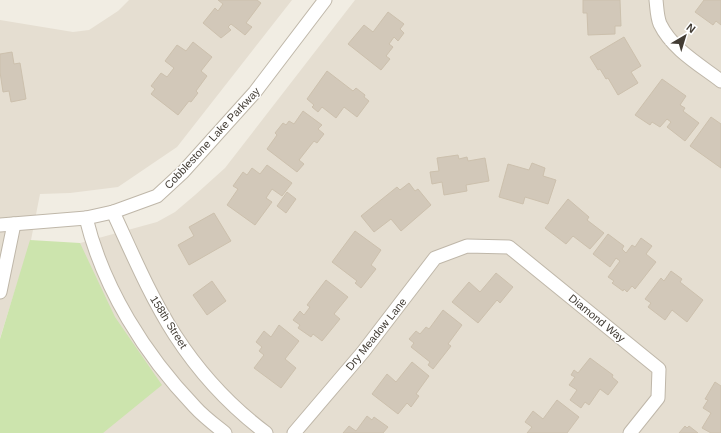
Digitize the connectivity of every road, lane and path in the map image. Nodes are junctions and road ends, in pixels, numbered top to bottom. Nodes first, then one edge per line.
1 (325, 0) edge
2 (656, 0) edge
3 (721, 80) edge
4 (113, 212) junction
5 (0, 215) edge
6 (86, 218) junction
7 (14, 224) junction
8 (0, 225) edge
9 (466, 246) joint
10 (0, 292) edge
11 (225, 433) edge
12 (266, 433) edge
13 (294, 433) edge
14 (630, 433) edge

1 - 4 street, Cobblestone Lake Parkway
2 - 3 street
4 - 6 street, Cobblestone Lake Parkway
4 - 12 street, 158th Street
5 - 7 street
6 - 7 street, Cobblestone Lake Parkway
6 - 11 street
7 - 8 street, Cobblestone Lake Parkway
7 - 10 street
9 - 13 street, Dry Meadow Lane
9 - 14 street, Diamond Way

